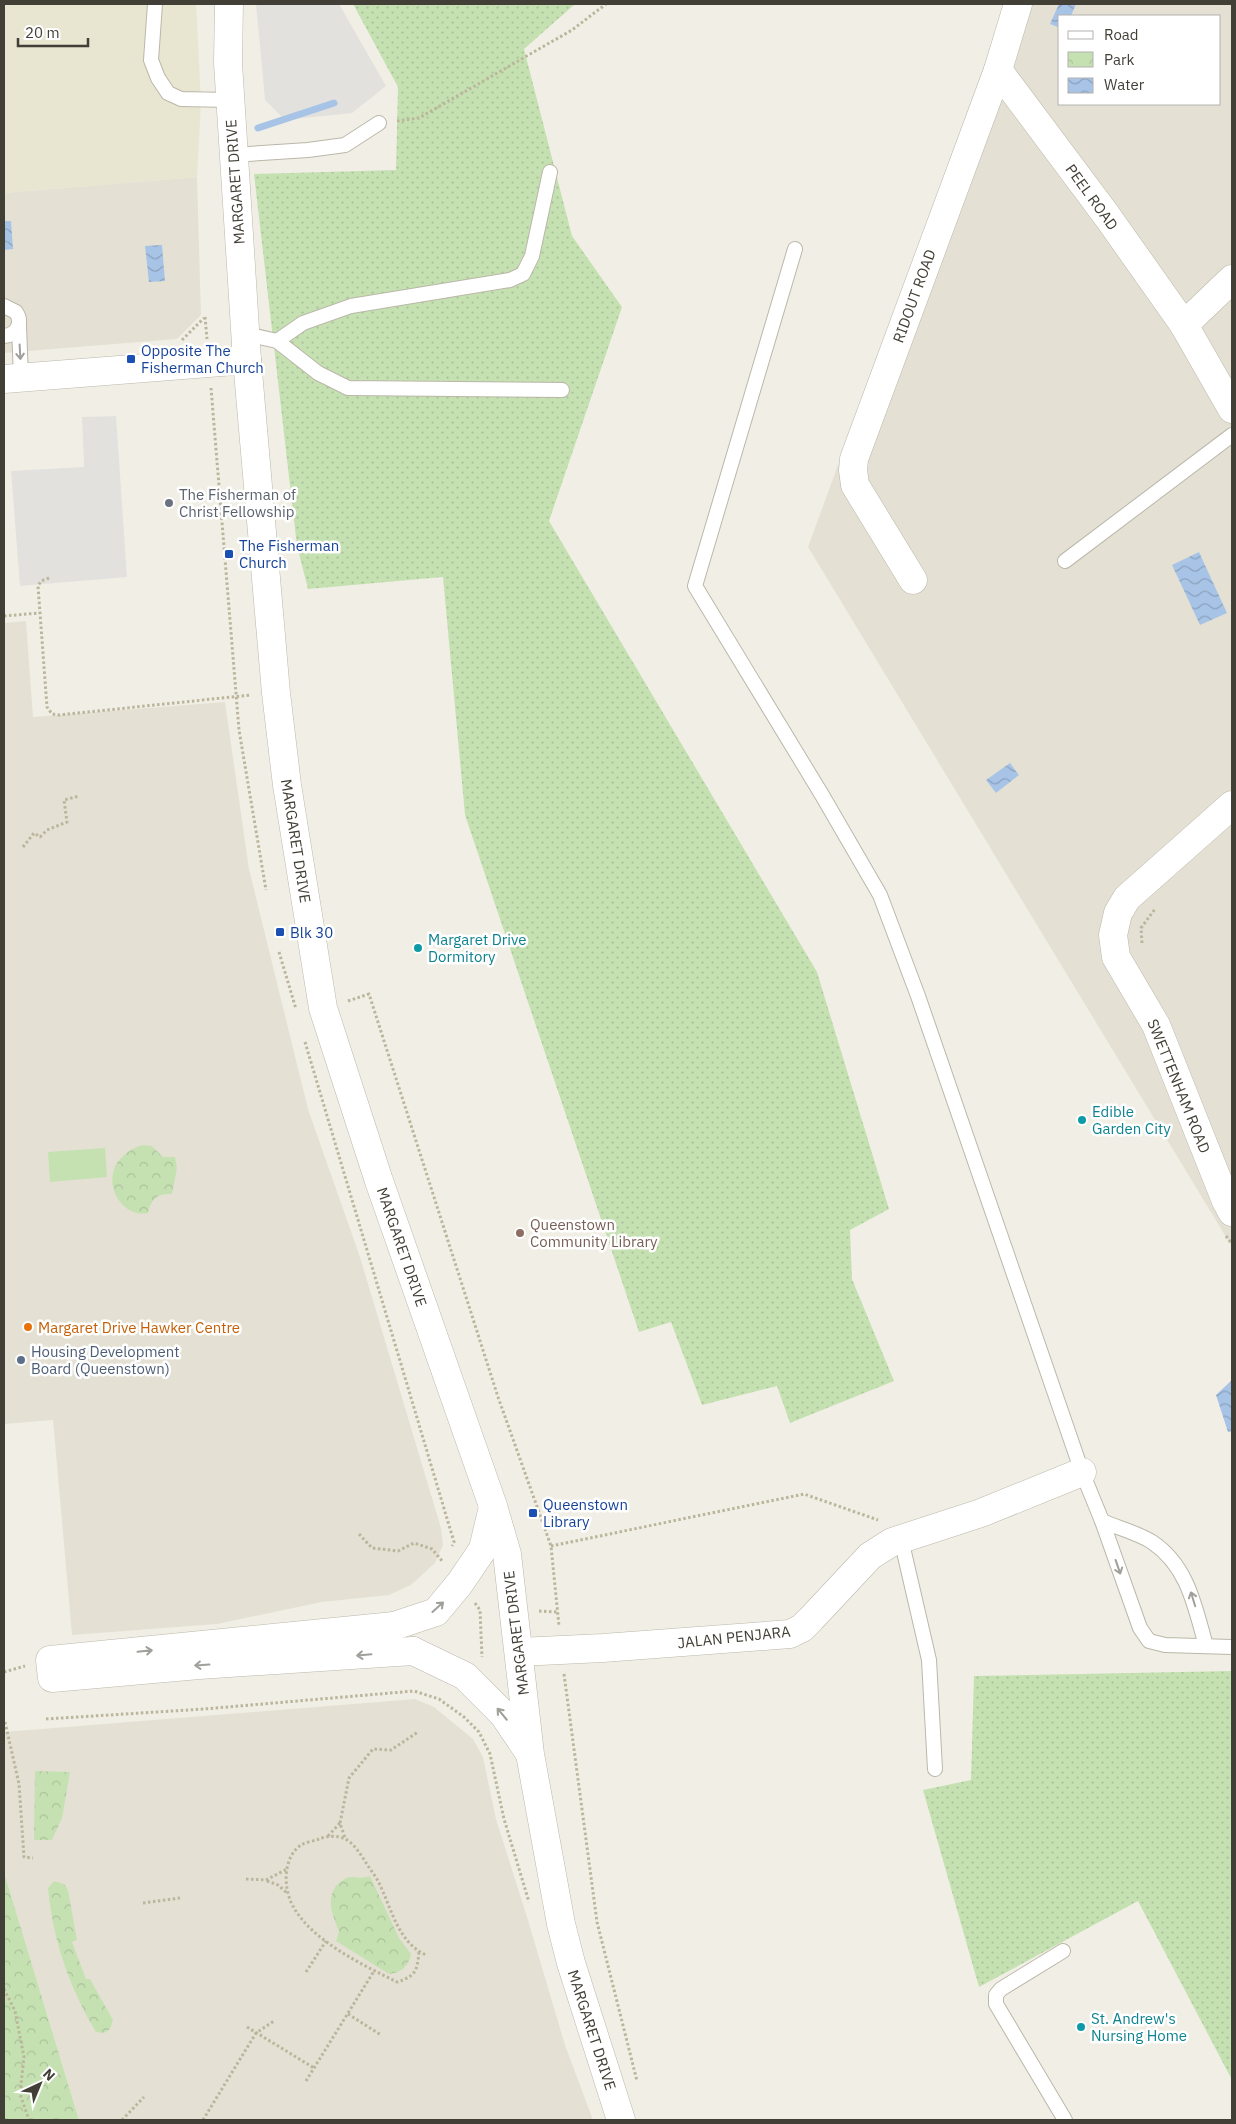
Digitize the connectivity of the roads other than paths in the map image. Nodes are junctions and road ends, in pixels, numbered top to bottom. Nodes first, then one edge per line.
1 (155, 4) edge
2 (228, 4) edge
3 (1018, 4) edge
4 (998, 70) junction
5 (230, 100) junction
6 (379, 123) road end
7 (233, 155) junction
8 (550, 172) dead end
9 (795, 250) dead end
10 (1232, 279) edge
11 (4, 306) edge
12 (1184, 325) junction
13 (19, 326) junction
14 (4, 336) edge
15 (277, 341) junction
16 (246, 347) junction
17 (13, 378) edge
18 (562, 390) dead end
19 (1232, 409) edge
20 (1232, 435) edge
21 (1065, 561) dead end
22 (913, 580) dead end
23 (1232, 805) edge
24 (1232, 1212) edge
25 (1082, 1472) junction
26 (493, 1506) junction
27 (1102, 1521) junction
28 (901, 1539) junction
29 (1206, 1646) junction
30 (1232, 1647) edge
31 (519, 1652) junction
32 (530, 1754) junction
33 (935, 1769) dead end
34 (1063, 1951) dead end
35 (621, 2120) edge
36 (1065, 2120) edge

1 - 5 lane
2 - 5 street, MARGARET DRIVE
3 - 4 street, RIDOUT ROAD
4 - 12 street, PEEL ROAD
4 - 22 street, RIDOUT ROAD
5 - 7 street, MARGARET DRIVE
6 - 7 lane
7 - 16 street, MARGARET DRIVE
8 - 15 lane
9 - 25 lane
10 - 12 street
11 - 13 lane
12 - 19 street, PEEL ROAD
13 - 14 lane
13 -> 17 lane
15 - 16 lane
15 - 18 lane
16 - 17 street
16 - 26 street, MARGARET DRIVE
20 - 21 lane
23 - 24 street, SWETTENHAM ROAD
25 - 27 lane
25 - 28 street, JALAN PENJARA
26 - 31 street, MARGARET DRIVE
32 -> 26 street
29 -> 27 lane
27 -> 29 lane
28 - 31 street, JALAN PENJARA
28 - 33 lane
29 - 30 lane
31 - 32 street, MARGARET DRIVE
32 - 35 street, MARGARET DRIVE
34 - 36 lane

